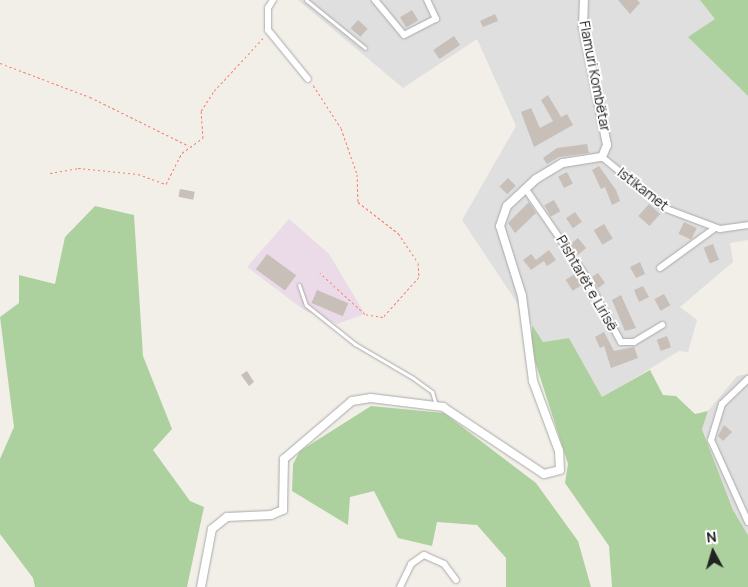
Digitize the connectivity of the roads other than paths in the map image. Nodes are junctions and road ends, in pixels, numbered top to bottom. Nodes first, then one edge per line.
1 (273, 0) edge
2 (306, 0) edge
3 (375, 0) edge
4 (427, 0) edge
5 (584, 0) edge
6 (365, 48) dead end
7 (308, 80) road end
8 (602, 157) junction
9 (525, 188) junction
10 (748, 225) edge
11 (715, 228) junction
12 (660, 268) dead end
13 (299, 285) dead end
14 (662, 324) dead end
15 (748, 379) edge
16 (436, 405) junction
17 (748, 522) edge
18 (456, 580) dead end
19 (201, 587) edge
20 (400, 587) edge

1 - 7 street
2 - 6 lane
3 - 4 street
5 - 8 street, Flamuri Kombëtar
8 - 9 street
8 - 11 street, Istikamet
9 - 14 street, Pishtarët e Lirisë
9 - 16 street
10 - 11 street, Istikamet
11 - 12 street
13 - 16 lane
15 - 17 street
16 - 19 street
18 - 20 street

